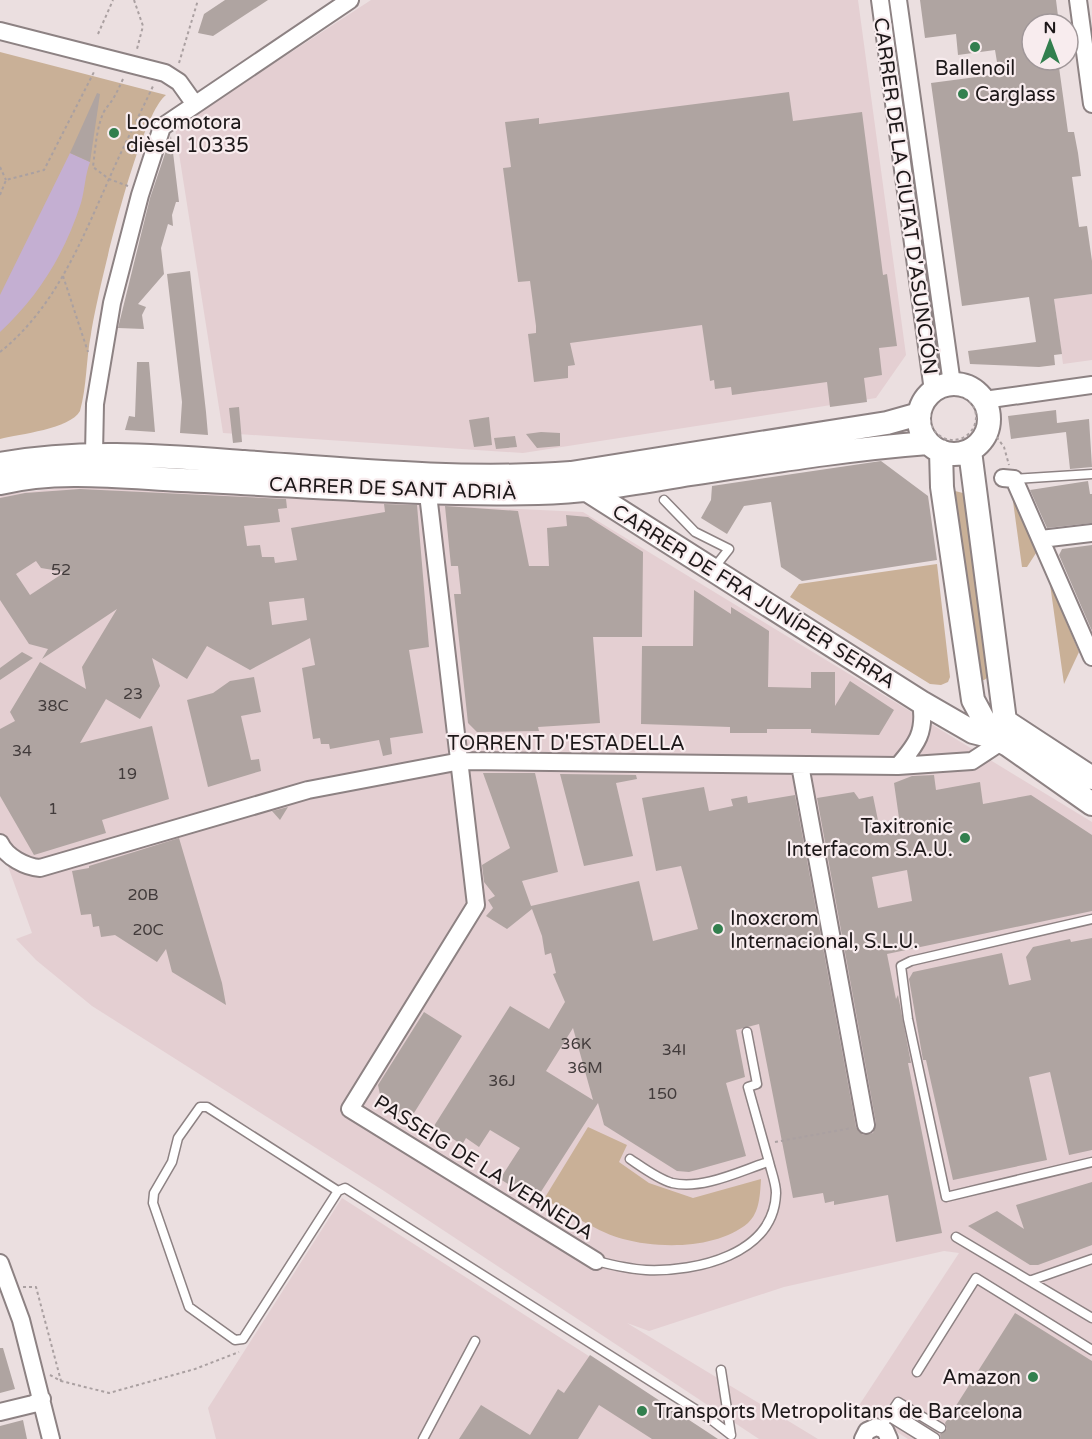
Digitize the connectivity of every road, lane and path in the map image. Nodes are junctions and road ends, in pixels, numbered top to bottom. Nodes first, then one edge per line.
1 (113, 0) edge
2 (134, 0) edge
3 (198, 0) edge
4 (350, 0) edge
5 (880, 0) edge
6 (898, 0) edge
7 (1078, 0) edge
8 (0, 31) edge
9 (98, 34) dead end
10 (137, 50) dead end
11 (178, 65) dead end
12 (96, 69) dead end
13 (124, 76) dead end
14 (154, 84) dead end
15 (195, 103) junction
16 (1092, 104) edge
17 (0, 166) edge
18 (109, 179) junction
19 (6, 180) junction
20 (131, 186) dead end
21 (0, 195) edge
22 (63, 276) junction
23 (0, 352) edge
24 (91, 353) dead end
25 (1092, 385) edge
26 (943, 390) junction
27 (984, 400) junction
28 (930, 433) junction
29 (978, 442) junction
30 (0, 464) edge
31 (94, 465) junction
32 (1092, 474) edge
33 (1009, 478) junction
34 (0, 483) edge
35 (587, 490) junction
36 (428, 494) junction
37 (664, 500) dead end
38 (1092, 533) edge
39 (1041, 539) junction
40 (712, 570) junction
41 (1091, 650) edge
42 (921, 702) junction
43 (1006, 736) junction
44 (461, 761) junction
45 (800, 765) junction
46 (898, 766) junction
47 (1092, 778) edge
48 (1092, 804) edge
49 (0, 843) edge
50 (1092, 919) edge
51 (747, 1032) dead end
52 (866, 1125) joint
53 (764, 1144) junction
54 (630, 1159) dead end
55 (768, 1162) junction
56 (1092, 1162) edge
57 (338, 1191) junction
58 (956, 1237) dead end
59 (1092, 1259) edge
60 (596, 1261) joint
61 (0, 1263) edge
62 (1032, 1280) junction
63 (1092, 1318) edge
64 (475, 1341) dead end
65 (1092, 1350) edge
66 (240, 1351) dead end
67 (721, 1370) dead end
68 (917, 1372) dead end
69 (45, 1375) dead end
70 (42, 1399) junction
71 (0, 1412) edge
72 (889, 1420) edge
73 (938, 1433) edge
74 (731, 1437) edge
75 (51, 1439) edge
76 (423, 1439) edge
77 (863, 1439) edge
78 (925, 1439) edge

1 - 9 path
2 - 10 path
3 - 11 path
4 - 15 street
5 - 26 street, CARRER DE LA CIUTAT D'ASUNCIÓN
6 - 26 street, CARRER DE LA CIUTAT D'ASUNCIÓN
7 - 16 street
8 - 15 street
12 - 19 path
13 - 18 path
14 - 18 path
15 - 31 street
17 - 19 path
18 - 20 path
18 - 22 path
19 - 21 path
22 - 23 path
22 - 24 path
25 - 27 street
26 - 27 street
26 - 28 street
26 - 28 path
27 - 29 street
28 - 29 street
28 - 31 street, CARRER DE SANT ADRIÀ
28 - 35 street, CARRER DE SANT ADRIÀ
28 - 43 street
29 - 33 path
29 - 43 street
30 - 31 street, CARRER DE SANT ADRIÀ
31 - 34 street, CARRER DE SANT ADRIÀ
31 - 36 street, CARRER DE SANT ADRIÀ
32 - 33 lane
33 - 39 street
35 - 36 street, CARRER DE SANT ADRIÀ
35 - 40 street, CARRER DE FRA JUNÍPER SERRA
36 - 44 street
37 - 40 lane
38 - 39 street
39 - 41 street
40 - 42 street, CARRER DE FRA JUNÍPER SERRA
42 - 43 street, CARRER DE FRA JUNÍPER SERRA
42 - 46 street
43 - 46 street, TORRENT D'ESTADELLA
43 - 47 street, CARRER DE FRA JUNÍPER SERRA
43 - 48 street, CARRER DE FRA JUNÍPER SERRA
44 - 45 street, TORRENT D'ESTADELLA
44 - 49 street, TORRENT D'ESTADELLA
44 - 60 street, PASSEIG DE LA VERNEDA
45 - 46 street, TORRENT D'ESTADELLA
45 - 52 street
50 - 56 lane
51 - 53 lane
52 - 53 path
53 - 55 lane
54 - 55 lane
55 - 60 lane
57 - 57 lane
57 - 74 lane
58 - 62 lane
59 - 62 lane
61 - 70 street
62 - 63 lane
64 - 76 lane
65 - 68 lane
66 - 69 path
67 - 74 lane
70 - 71 street
70 - 75 street
72 - 73 lane
72 - 77 street
72 - 78 lane

